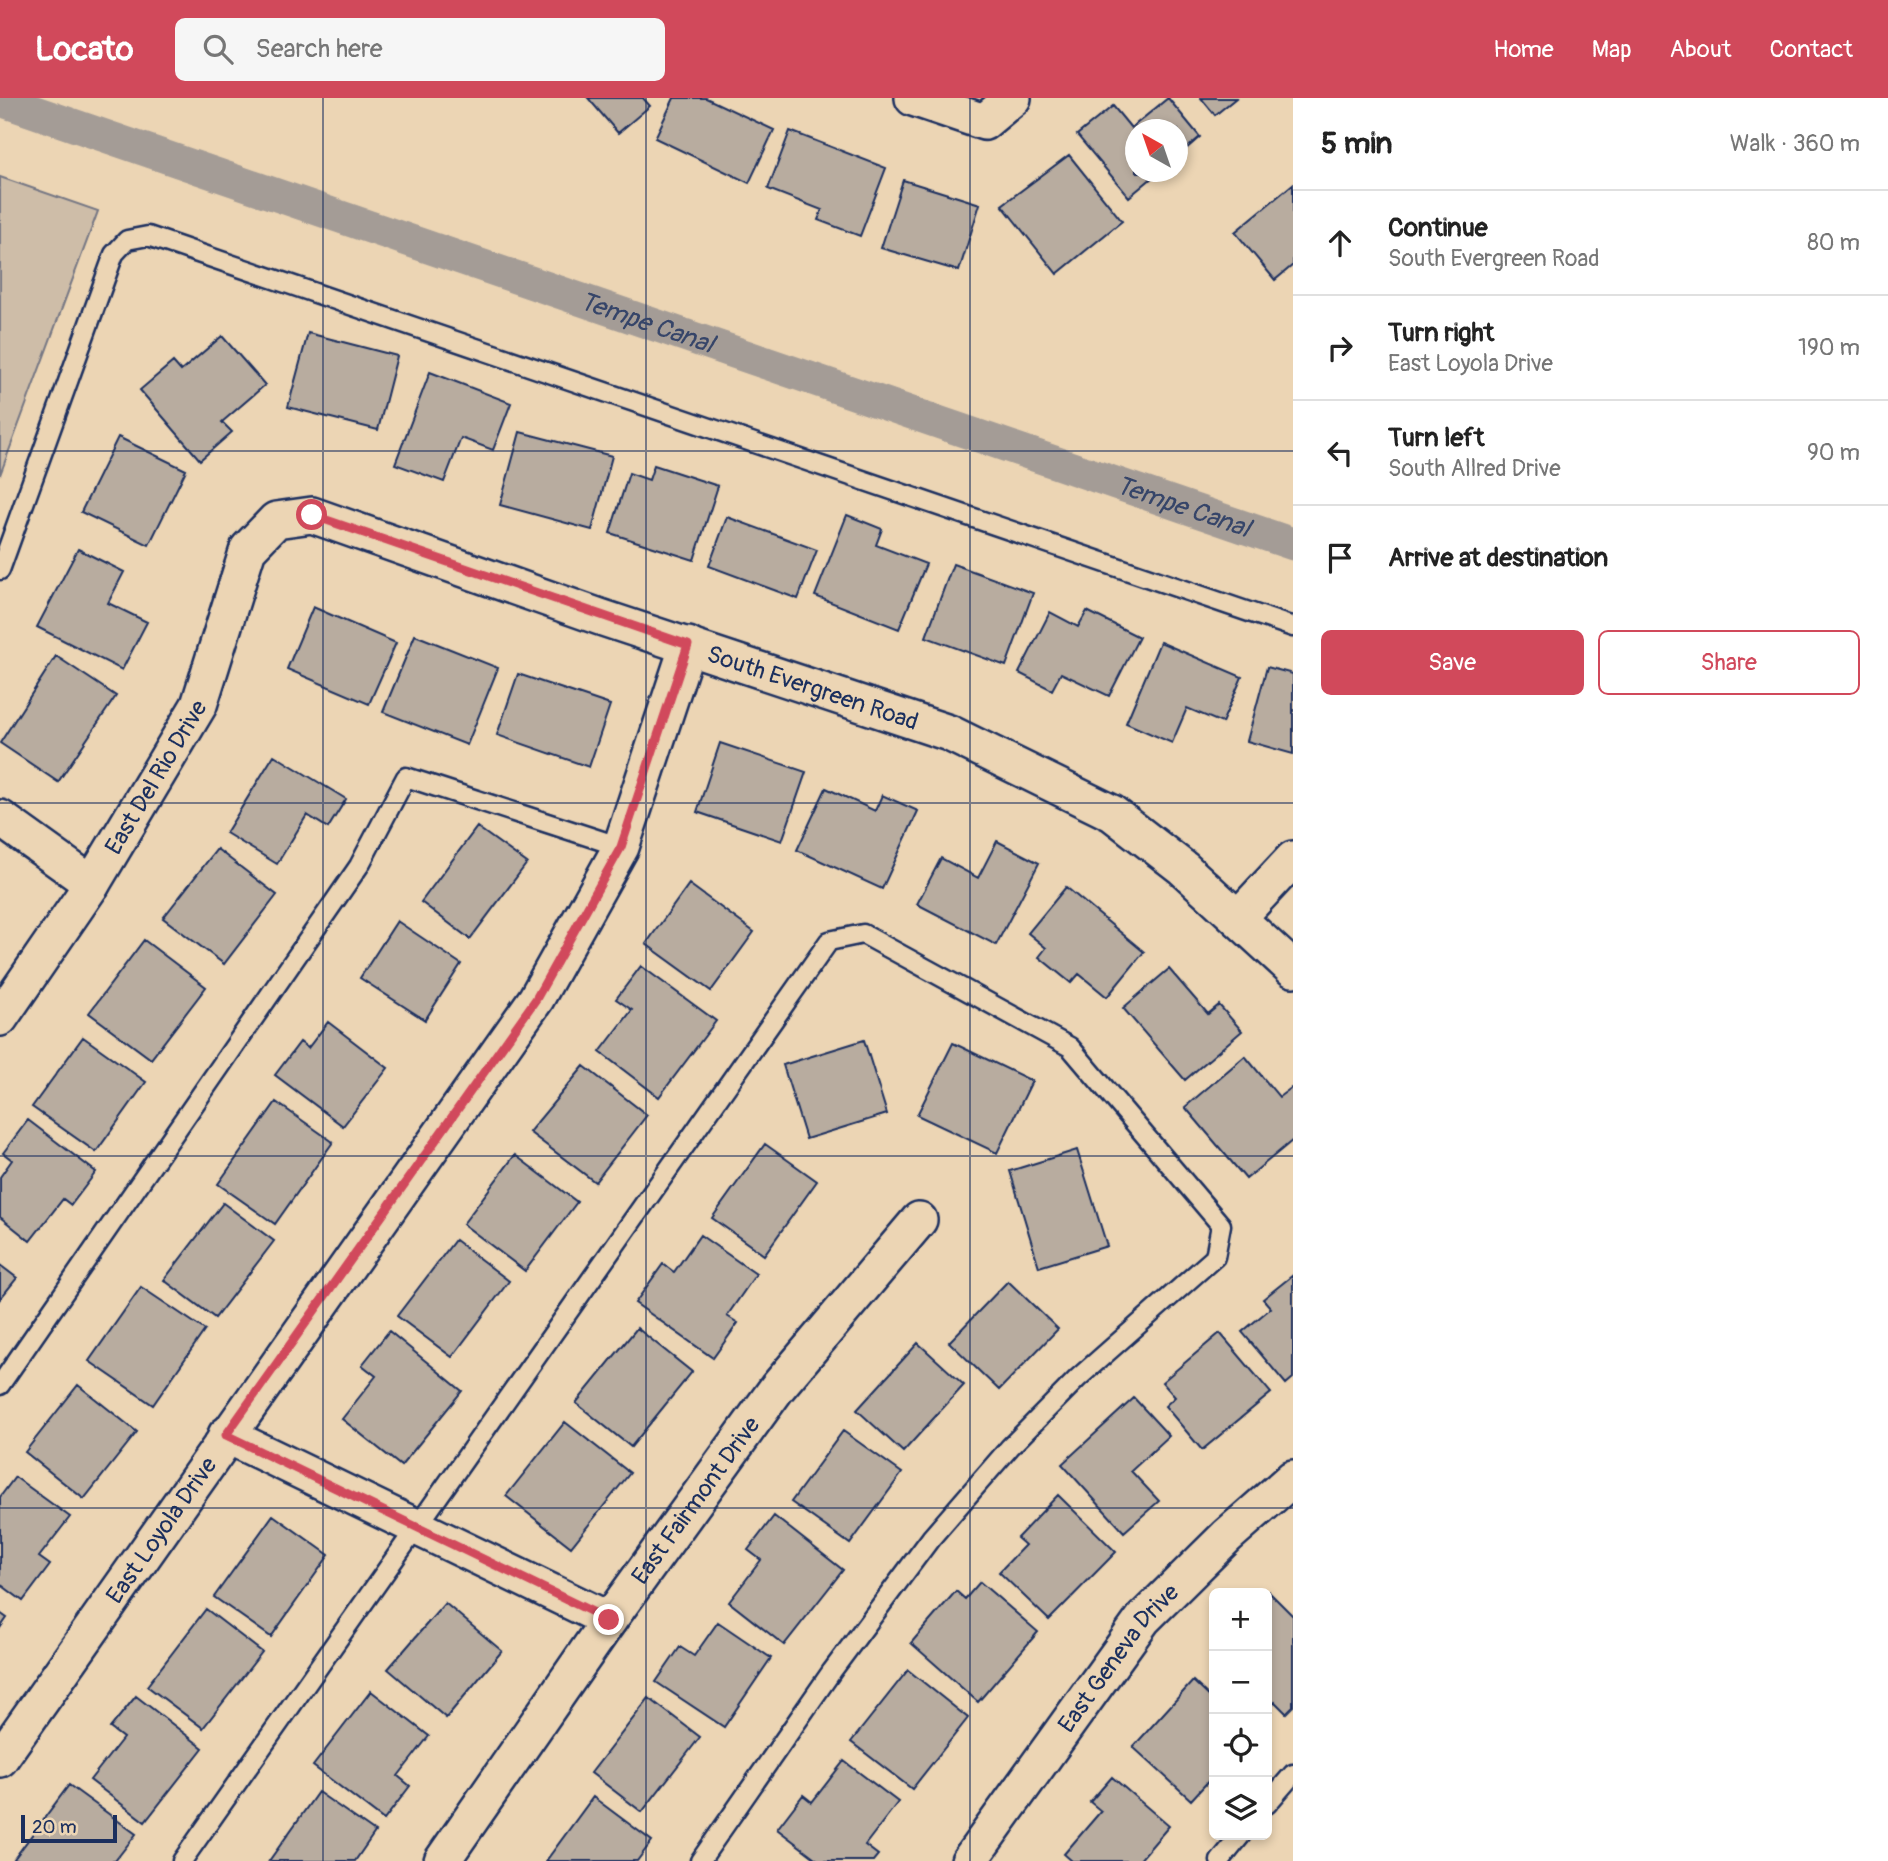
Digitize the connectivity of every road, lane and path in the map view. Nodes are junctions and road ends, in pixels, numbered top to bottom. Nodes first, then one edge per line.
1 (914, 98) edge
2 (1013, 98) edge
3 (276, 520) joint
4 (0, 570) edge
5 (1293, 626) edge
6 (688, 645) junction
7 (0, 818) edge
8 (621, 847) junction
9 (1293, 859) edge
10 (92, 884) junction
11 (1238, 918) junction
12 (1293, 969) edge
13 (0, 1018) edge
14 (919, 1220) dead end
15 (0, 1385) edge
16 (226, 1435) junction
17 (1293, 1478) edge
18 (415, 1526) junction
19 (609, 1620) junction
20 (0, 1759) edge
21 (1293, 1774) edge
22 (1272, 1798) edge
23 (1237, 1840) edge
24 (182, 1861) edge
25 (442, 1861) edge
26 (700, 1861) edge
27 (969, 1861) edge
28 (1220, 1861) edge

1 - 2 street
3 - 6 street, South Evergreen Road
3 - 10 street, East Del Rio Drive
4 - 5 lane
6 - 8 street, East Loyola Drive
6 - 11 street, South Evergreen Road
7 - 10 street
8 - 15 lane
8 - 16 street, East Loyola Drive
9 - 11 street
10 - 13 street, East Del Rio Drive
11 - 12 street, South Evergreen Road
14 - 19 street, East Fairmont Drive
16 - 18 street
16 - 20 street, East Loyola Drive
17 - 27 street, East Geneva Drive
18 - 19 street
18 - 24 lane
18 - 26 lane
19 - 25 street, East Fairmont Drive
21 - 22 lane
23 - 28 lane

